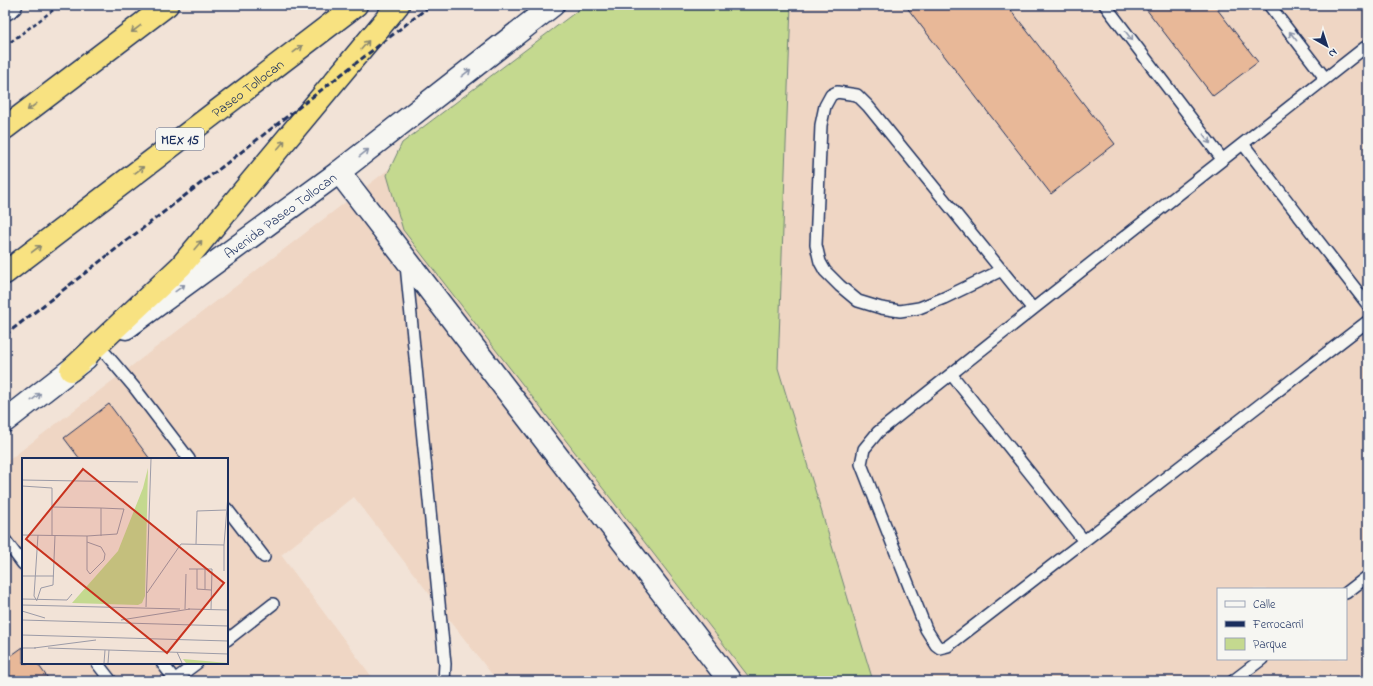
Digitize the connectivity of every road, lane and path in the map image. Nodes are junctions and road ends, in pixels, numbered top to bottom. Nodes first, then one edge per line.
1 (11, 5) edge
2 (60, 5) edge
3 (167, 5) edge
4 (356, 5) edge
5 (398, 5) edge
6 (553, 5) edge
7 (1105, 5) edge
8 (1269, 5) edge
9 (5, 9) edge
10 (1368, 45) edge
11 (5, 46) edge
12 (1325, 78) junction
13 (5, 128) edge
14 (1243, 144) junction
15 (1222, 160) junction
16 (339, 172) junction
17 (406, 259) junction
18 (1002, 270) junction
19 (5, 272) edge
20 (1368, 305) edge
21 (1033, 309) junction
22 (1368, 322) edge
23 (100, 347) junction
24 (71, 370) junction
25 (951, 374) junction
26 (5, 421) edge
27 (188, 458) edge
28 (228, 510) edge
29 (5, 540) edge
30 (1084, 541) junction
31 (264, 557) dead end
32 (22, 563) edge
33 (1368, 576) edge
34 (1347, 592) edge
35 (273, 604) dead end
36 (228, 639) edge
37 (1261, 660) edge
38 (98, 664) edge
39 (163, 664) edge
40 (196, 664) edge
41 (174, 680) edge
42 (111, 681) edge
43 (444, 681) edge
44 (730, 681) edge
45 (1233, 681) edge

1 - 9 main road
2 - 11 path
3 -> 13 highway
19 -> 4 highway, Paseo Tollocan / MEX 15
24 -> 5 highway
16 -> 6 main road, Avenida Paseo Tollocan
7 -> 15 lane
12 -> 8 lane
10 - 12 lane
12 - 14 lane
14 - 15 lane
14 - 20 lane
15 - 21 lane
16 - 17 main road
23 -> 16 main road, Avenida Paseo Tollocan
17 - 43 lane
17 - 44 main road
18 - 18 lane
18 - 21 lane
21 - 25 lane
22 - 30 lane
23 - 24 main road, Avenida Paseo Tollocan
23 - 27 lane
26 -> 24 main road, Avenida Paseo Tollocan
25 - 30 lane
25 - 30 lane
28 - 31 lane
29 - 32 lane
33 - 34 lane
35 - 36 lane
37 - 45 lane
38 - 42 lane
39 - 41 lane
40 - 41 lane

